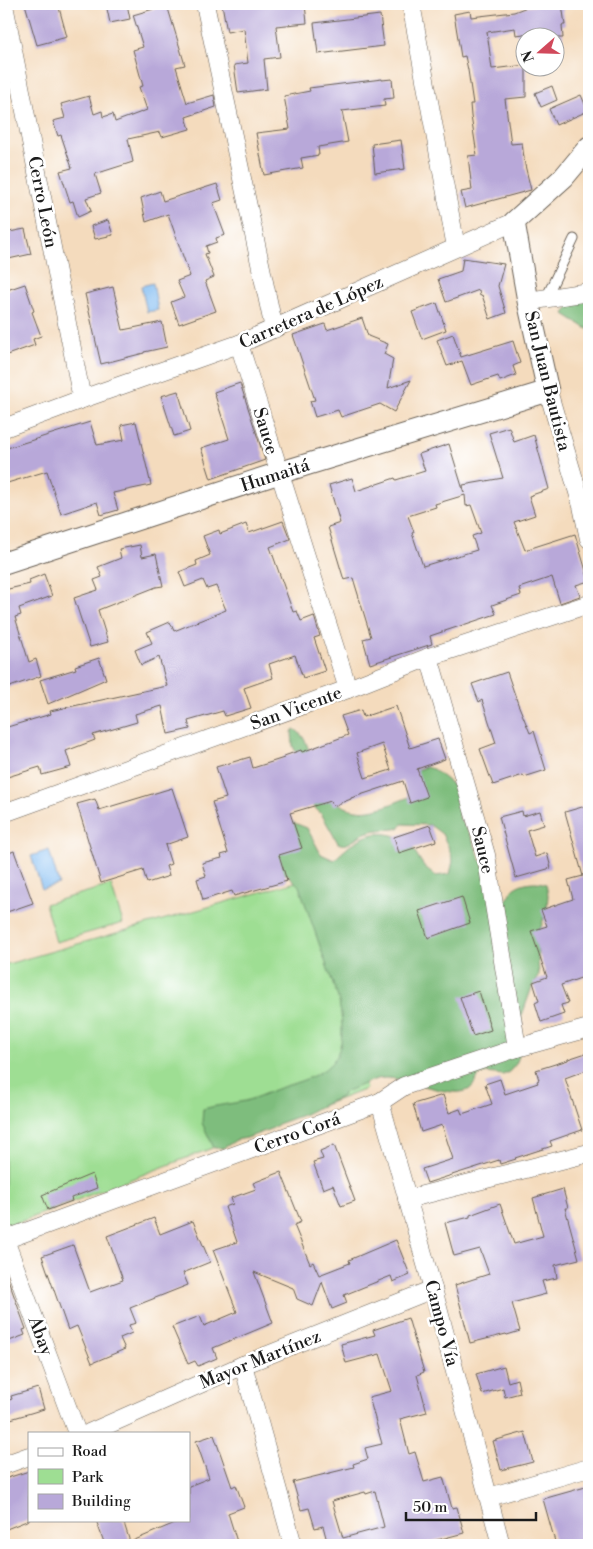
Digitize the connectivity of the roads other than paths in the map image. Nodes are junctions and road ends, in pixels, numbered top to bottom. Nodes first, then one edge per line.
1 (205, 4) edge
2 (411, 4) edge
3 (4, 5) edge
4 (589, 147) edge
5 (514, 222) junction
6 (574, 239) dead end
7 (456, 247) junction
8 (589, 292) edge
9 (537, 300) junction
10 (274, 329) junction
11 (238, 344) junction
12 (548, 391) junction
13 (82, 398) junction
14 (4, 428) edge
15 (279, 473) junction
16 (589, 539) edge
17 (4, 563) edge
18 (589, 604) edge
19 (429, 657) junction
20 (348, 689) junction
21 (4, 812) edge
22 (589, 1028) edge
23 (517, 1048) junction
24 (380, 1102) junction
25 (589, 1153) edge
26 (407, 1199) junction
27 (4, 1240) edge
28 (433, 1289) junction
29 (243, 1365) junction
30 (77, 1432) edge
31 (91, 1432) edge
32 (28, 1456) edge
33 (4, 1465) edge
34 (589, 1468) edge
35 (489, 1497) junction
36 (293, 1545) edge
37 (501, 1545) edge

1 - 10 street
2 - 7 street
3 - 13 street, Cerro León
4 - 5 street, Carretera de López
5 - 7 street, Carretera de López
5 - 9 street, San Juan Bautista
6 - 9 lane
7 - 10 street, Carretera de López
8 - 9 street
9 - 12 street, San Juan Bautista
10 - 11 street, Carretera de López
11 - 13 street, Carretera de López
11 - 15 street, Sauce
12 - 15 street, Humaitá
12 - 16 street, San Juan Bautista
13 - 14 street, Carretera de López
15 - 17 street, Humaitá
15 - 20 street, Sauce
18 - 19 street, San Vicente
19 - 20 street, San Vicente
19 - 23 street, Sauce
20 - 21 street, San Vicente
22 - 23 street, Cerro Corá
23 - 24 street, Cerro Corá
24 - 26 street, Campo Vía
24 - 27 street, Cerro Corá
25 - 26 street
26 - 28 street, Campo Vía
27 - 30 street, Abay
28 - 29 street, Mayor Martínez
28 - 35 street, Campo Vía
29 - 31 street, Mayor Martínez
29 - 36 street
32 - 33 street
34 - 35 street
35 - 37 street, Campo Vía

